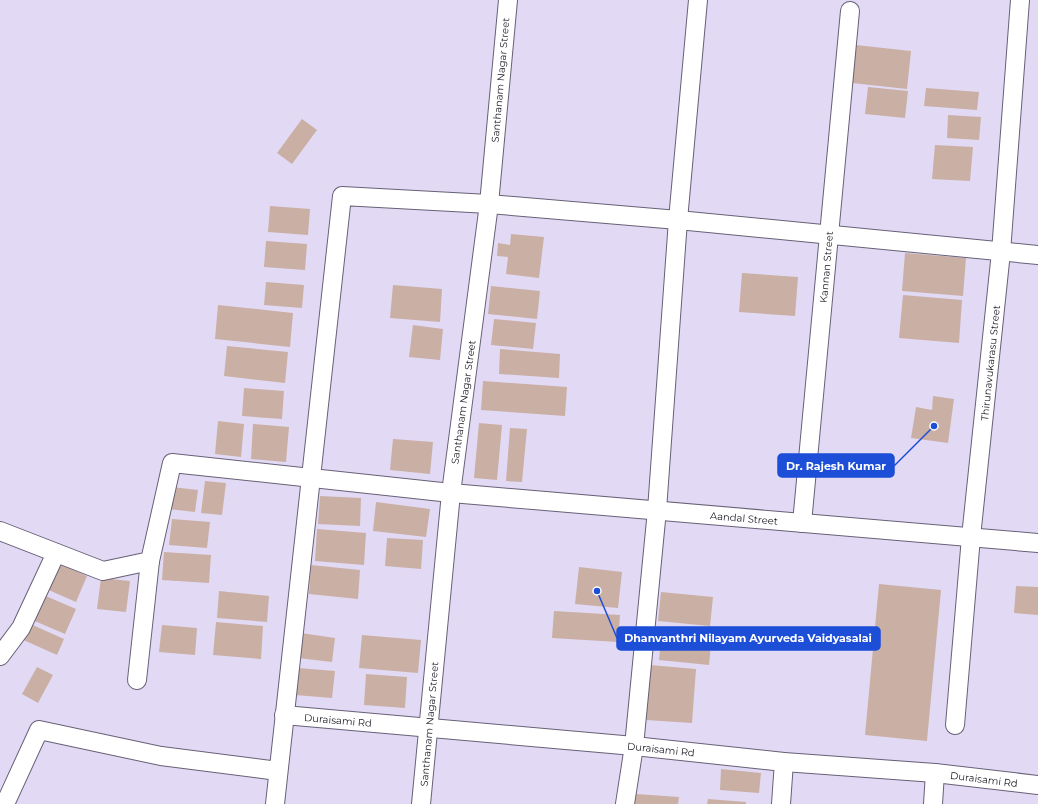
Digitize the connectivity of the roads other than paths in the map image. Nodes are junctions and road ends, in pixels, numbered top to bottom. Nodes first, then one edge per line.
1 (508, 0) edge
2 (698, 0) edge
3 (1020, 0) edge
4 (850, 11) dead end
5 (489, 204) junction
6 (678, 220) junction
7 (830, 234) junction
8 (1001, 252) junction
9 (1038, 255) edge
10 (311, 479) junction
11 (451, 493) junction
12 (657, 510) junction
13 (802, 523) junction
14 (0, 531) edge
15 (971, 537) junction
16 (1038, 543) edge
17 (56, 553) junction
18 (150, 561) junction
19 (0, 656) edge
20 (137, 680) dead end
21 (284, 715) junction
22 (955, 725) dead end
23 (428, 728) junction
24 (634, 746) junction
25 (784, 762) junction
26 (278, 771) junction
27 (935, 773) junction
28 (1038, 785) edge
29 (5, 804) edge
30 (275, 804) edge
31 (421, 804) edge
32 (625, 804) edge
33 (781, 804) edge
34 (932, 804) edge

1 - 5 street, Santhanam Nagar Street
2 - 6 street
3 - 8 street, Thirunavukarasu Street
4 - 7 street, Kannan Street
5 - 6 street
5 - 10 street
5 - 11 street, Santhanam Nagar Street
6 - 7 street
6 - 12 street
7 - 8 street
7 - 13 street, Kannan Street
8 - 9 street
8 - 15 street, Thirunavukarasu Street
10 - 11 street, Aandal Street
10 - 18 street, Aandal Street
10 - 21 street
11 - 12 street, Aandal Street
11 - 23 street, Santhanam Nagar Street
12 - 13 street, Aandal Street
12 - 24 street
13 - 15 street, Aandal Street
14 - 17 street
15 - 16 street, Aandal Street
15 - 22 street, Thirunavukarasu Street
17 - 18 street
17 - 19 street
18 - 20 street
21 - 23 street, Duraisami Rd
21 - 26 street
23 - 24 street, Duraisami Rd
23 - 31 street, Santhanam Nagar Street
24 - 25 street, Duraisami Rd
24 - 32 street
25 - 27 street, Duraisami Rd
25 - 33 street
26 - 29 street
26 - 30 street
27 - 28 street, Duraisami Rd
27 - 34 street

